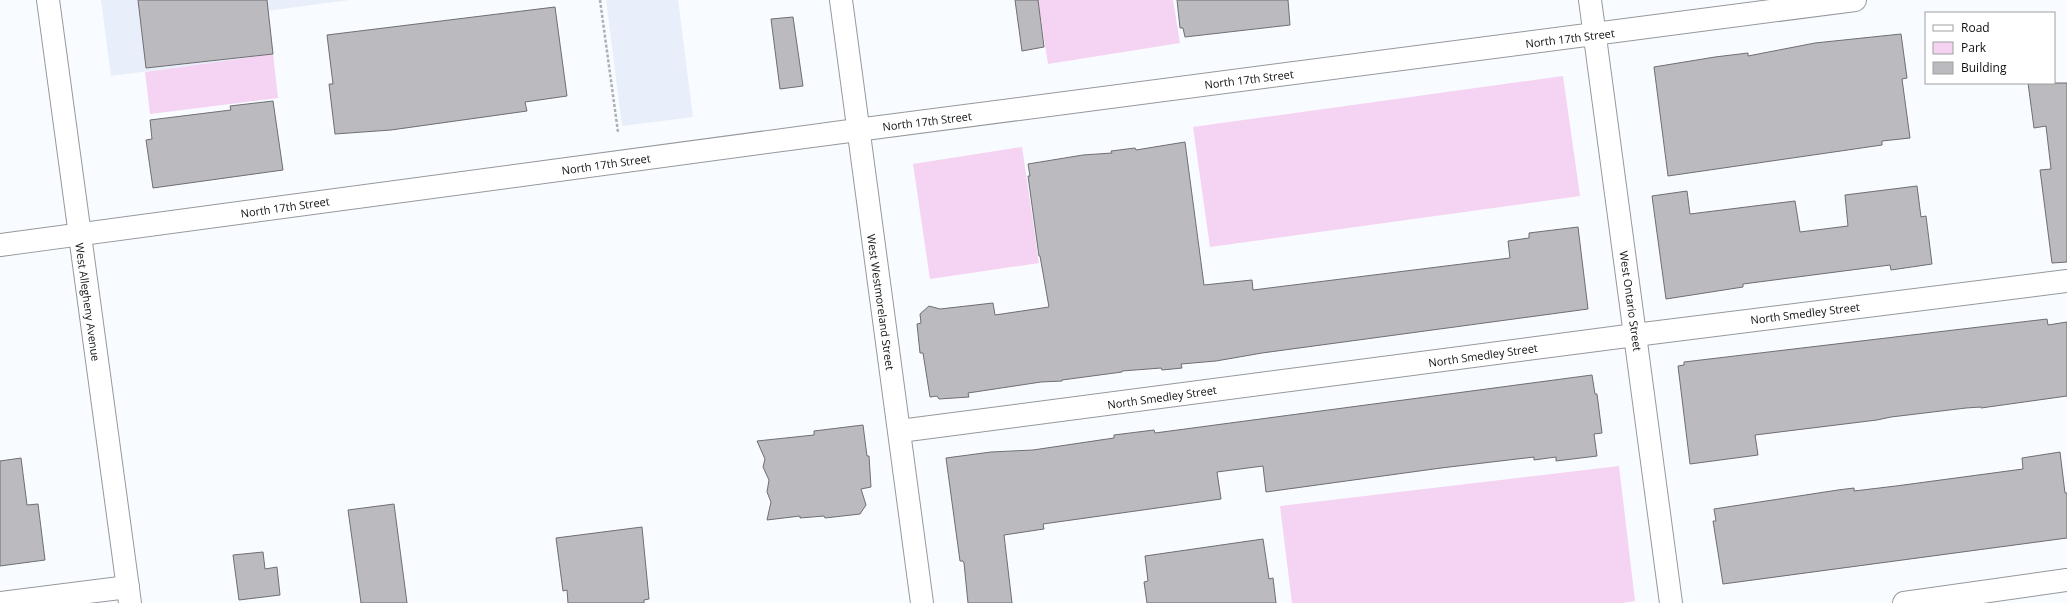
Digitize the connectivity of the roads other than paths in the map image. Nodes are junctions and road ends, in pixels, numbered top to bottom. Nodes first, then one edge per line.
1 (48, 0) edge
2 (841, 0) edge
3 (1590, 0) edge
4 (1855, 0) edge
5 (1594, 34) junction
6 (857, 130) junction
7 (78, 235) junction
8 (0, 245) edge
9 (2067, 281) edge
10 (1635, 335) junction
11 (900, 432) junction
12 (2067, 580) edge
13 (129, 595) edge
14 (0, 603) edge
15 (922, 603) edge
16 (1671, 603) edge
17 (1904, 603) edge

1 - 7 street, West Allegheny Avenue
2 - 6 street, West Westmoreland Street
3 - 5 street, West Ontario Street
4 - 5 street, North 17th Street
5 - 6 street, North 17th Street
5 - 10 street, West Ontario Street
6 - 7 street, North 17th Street
6 - 11 street, West Westmoreland Street
7 - 8 street, North 17th Street
7 - 13 street, West Allegheny Avenue
9 - 10 street, North Smedley Street
10 - 11 street, North Smedley Street
10 - 16 street, West Ontario Street
11 - 15 street, West Westmoreland Street
12 - 17 street
13 - 14 street

